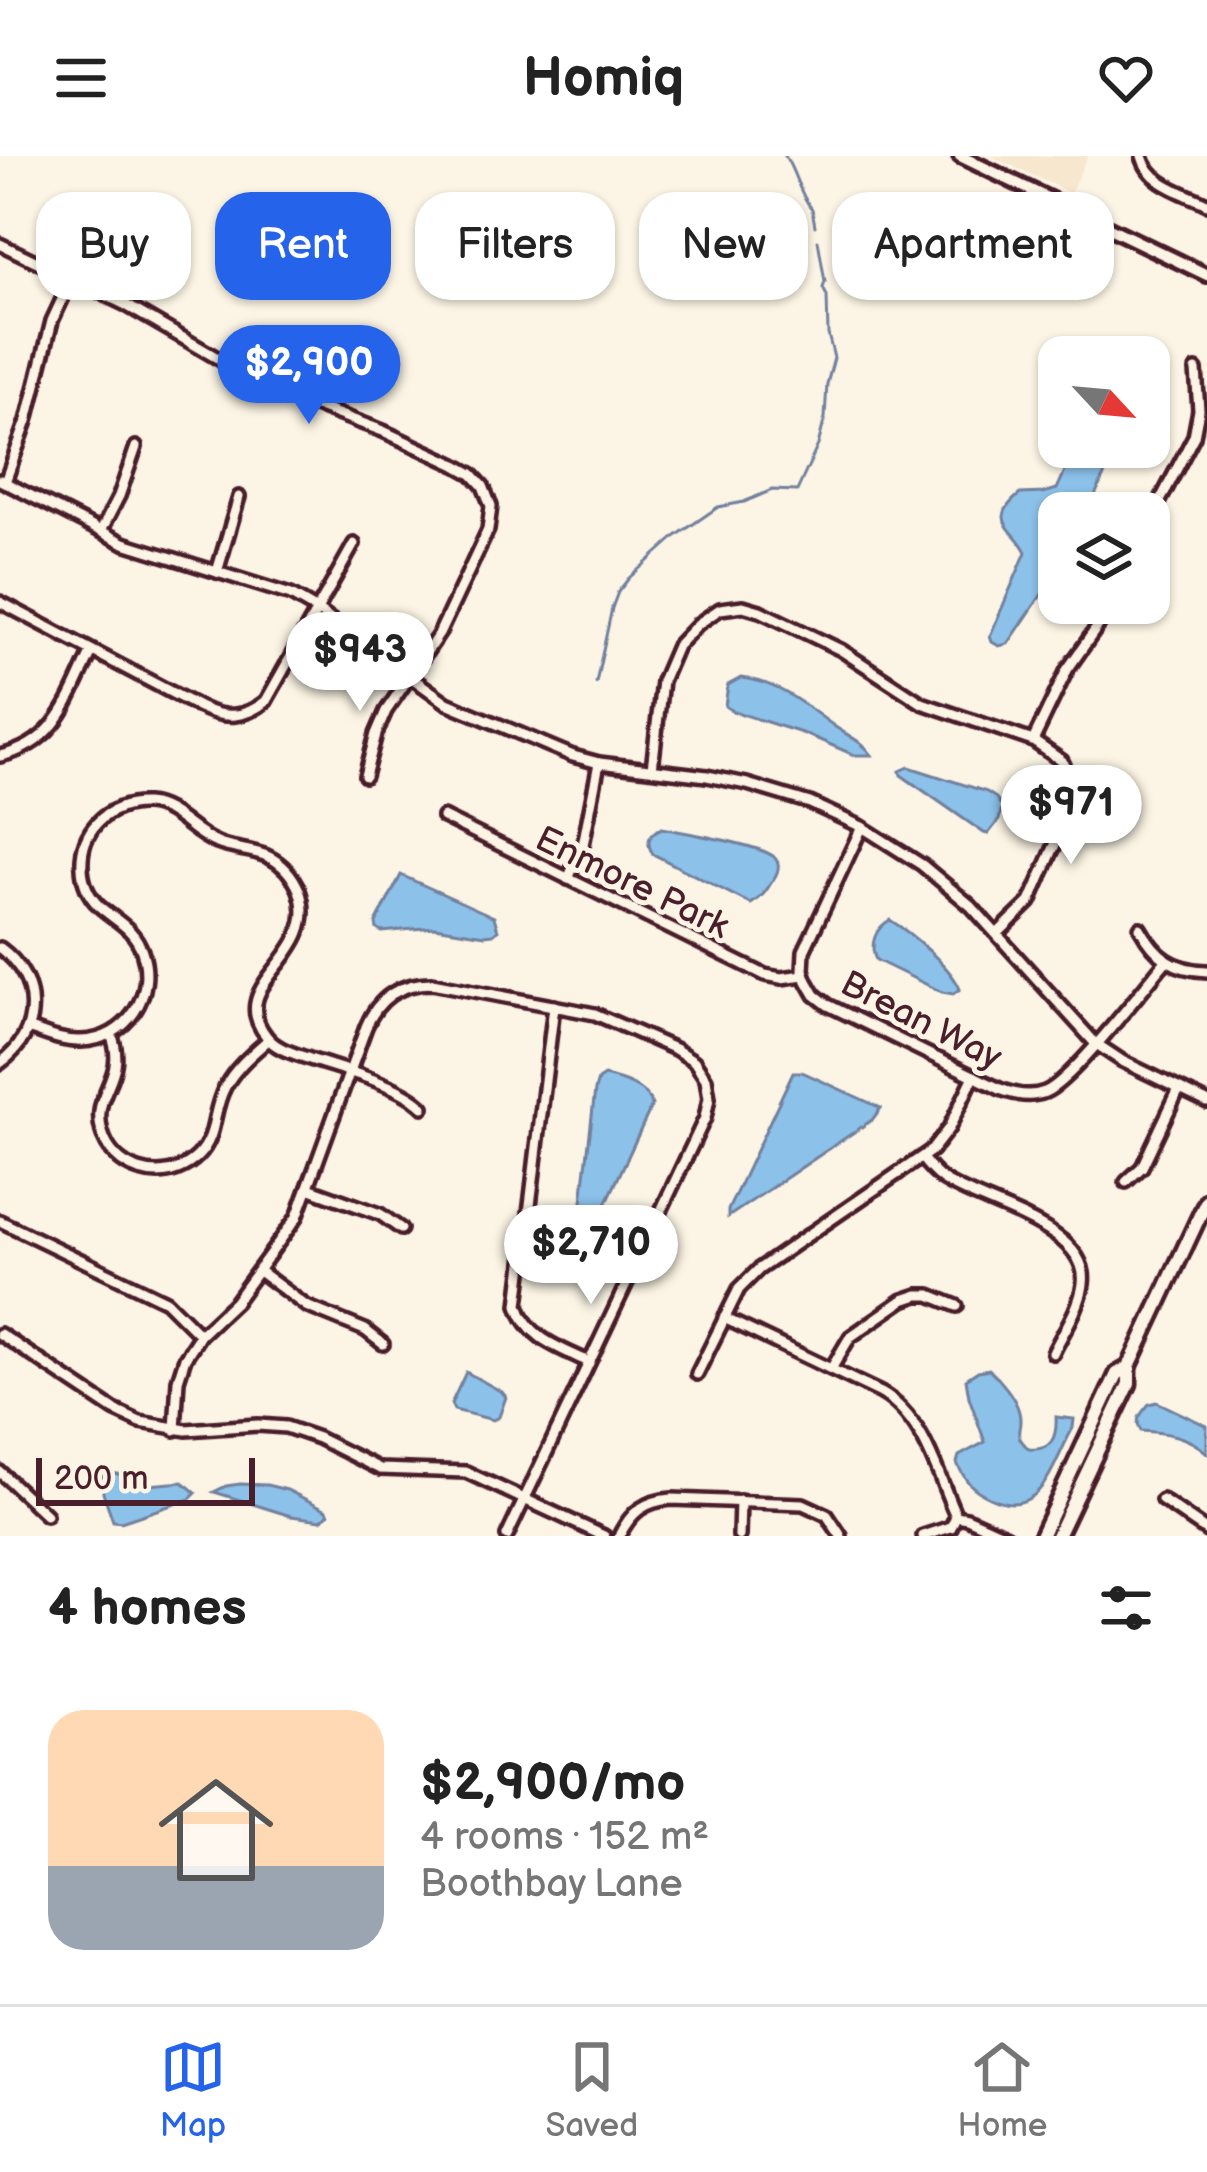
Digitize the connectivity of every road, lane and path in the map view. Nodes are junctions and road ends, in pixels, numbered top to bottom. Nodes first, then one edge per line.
1 (960, 156) edge
2 (1142, 156) edge
3 (1207, 204) edge
4 (0, 244) edge
5 (36, 262) edge
6 (1207, 274) edge
7 (62, 300) edge
8 (115, 300) edge
9 (1196, 370) dead end
10 (136, 447) dead end
11 (3, 481) edge
12 (1165, 492) edge
13 (239, 497) dead end
14 (101, 531) junction
15 (354, 544) dead end
16 (217, 572) junction
17 (0, 602) edge
18 (317, 610) junction
19 (1099, 624) edge
20 (92, 651) junction
21 (409, 677) junction
22 (1033, 741) junction
23 (0, 756) edge
24 (598, 764) junction
25 (652, 769) junction
26 (365, 776) dead end
27 (443, 817) dead end
28 (862, 827) junction
29 (568, 879) junction
30 (1140, 928) dead end
31 (998, 933) junction
32 (0, 949) edge
33 (1166, 961) junction
34 (1207, 971) edge
35 (804, 974) junction
36 (554, 1006) junction
37 (28, 1028) junction
38 (111, 1034) junction
39 (268, 1040) junction
40 (1095, 1043) junction
41 (0, 1063) edge
42 (349, 1073) junction
43 (974, 1076) junction
44 (1178, 1089) junction
45 (1207, 1102) edge
46 (423, 1108) dead end
47 (922, 1158) junction
48 (1126, 1182) dead end
49 (308, 1188) junction
50 (1207, 1200) edge
51 (0, 1221) edge
52 (401, 1229) dead end
53 (259, 1271) junction
54 (957, 1306) dead end
55 (724, 1318) junction
56 (0, 1334) edge
57 (200, 1335) junction
58 (383, 1344) dead end
59 (1053, 1353) dead end
60 (590, 1362) junction
61 (1129, 1366) junction
62 (831, 1369) junction
63 (698, 1374) dead end
64 (175, 1430) junction
65 (0, 1472) edge
66 (525, 1498) junction
67 (1162, 1501) dead end
68 (740, 1502) junction
69 (46, 1514) dead end
70 (954, 1522) junction
71 (1207, 1531) edge
72 (507, 1536) edge
73 (604, 1536) edge
74 (619, 1536) edge
75 (739, 1536) edge
76 (841, 1536) edge
77 (923, 1536) edge
78 (962, 1536) edge
79 (1007, 1536) edge
80 (1041, 1536) edge
81 (1057, 1536) edge

1 - 6 street
2 - 3 street
4 - 5 street
7 - 11 street
8 - 21 street
9 - 12 street
10 - 14 street
11 - 14 street
13 - 16 street
14 - 16 street
15 - 18 street
16 - 18 street
17 - 20 street
18 - 20 street
18 - 21 street
19 - 22 street
20 - 23 street
21 - 24 street
21 - 26 street
22 - 25 street
22 - 31 street
24 - 25 street
24 - 29 street
25 - 28 street
27 - 29 street, Enmore Park
28 - 31 street
28 - 35 street, Brean Way
29 - 35 street, Enmore Park
30 - 33 street
31 - 40 street
32 - 37 street
33 - 34 street
33 - 40 street
35 - 43 street, Brean Way
36 - 42 street
36 - 60 street
36 - 60 street
37 - 38 street
37 - 41 street
38 - 39 street
38 - 39 street
39 - 42 street
40 - 43 street, Brean Way
40 - 44 street
42 - 46 street
42 - 49 street
43 - 47 street
44 - 45 street
44 - 48 street
47 - 55 street
47 - 59 street
49 - 52 street
49 - 53 street
50 - 61 main road
51 - 57 street
53 - 57 street
53 - 58 street
54 - 62 street
55 - 62 street
55 - 63 street
56 - 64 street
57 - 64 street
60 - 66 street
61 - 80 main road
61 - 81 main road
62 - 70 street
64 - 66 street
65 - 69 street
66 - 72 street
66 - 73 street
67 - 71 street
68 - 74 street
68 - 75 street
68 - 76 street
70 - 77 street
70 - 78 street
70 - 79 street

